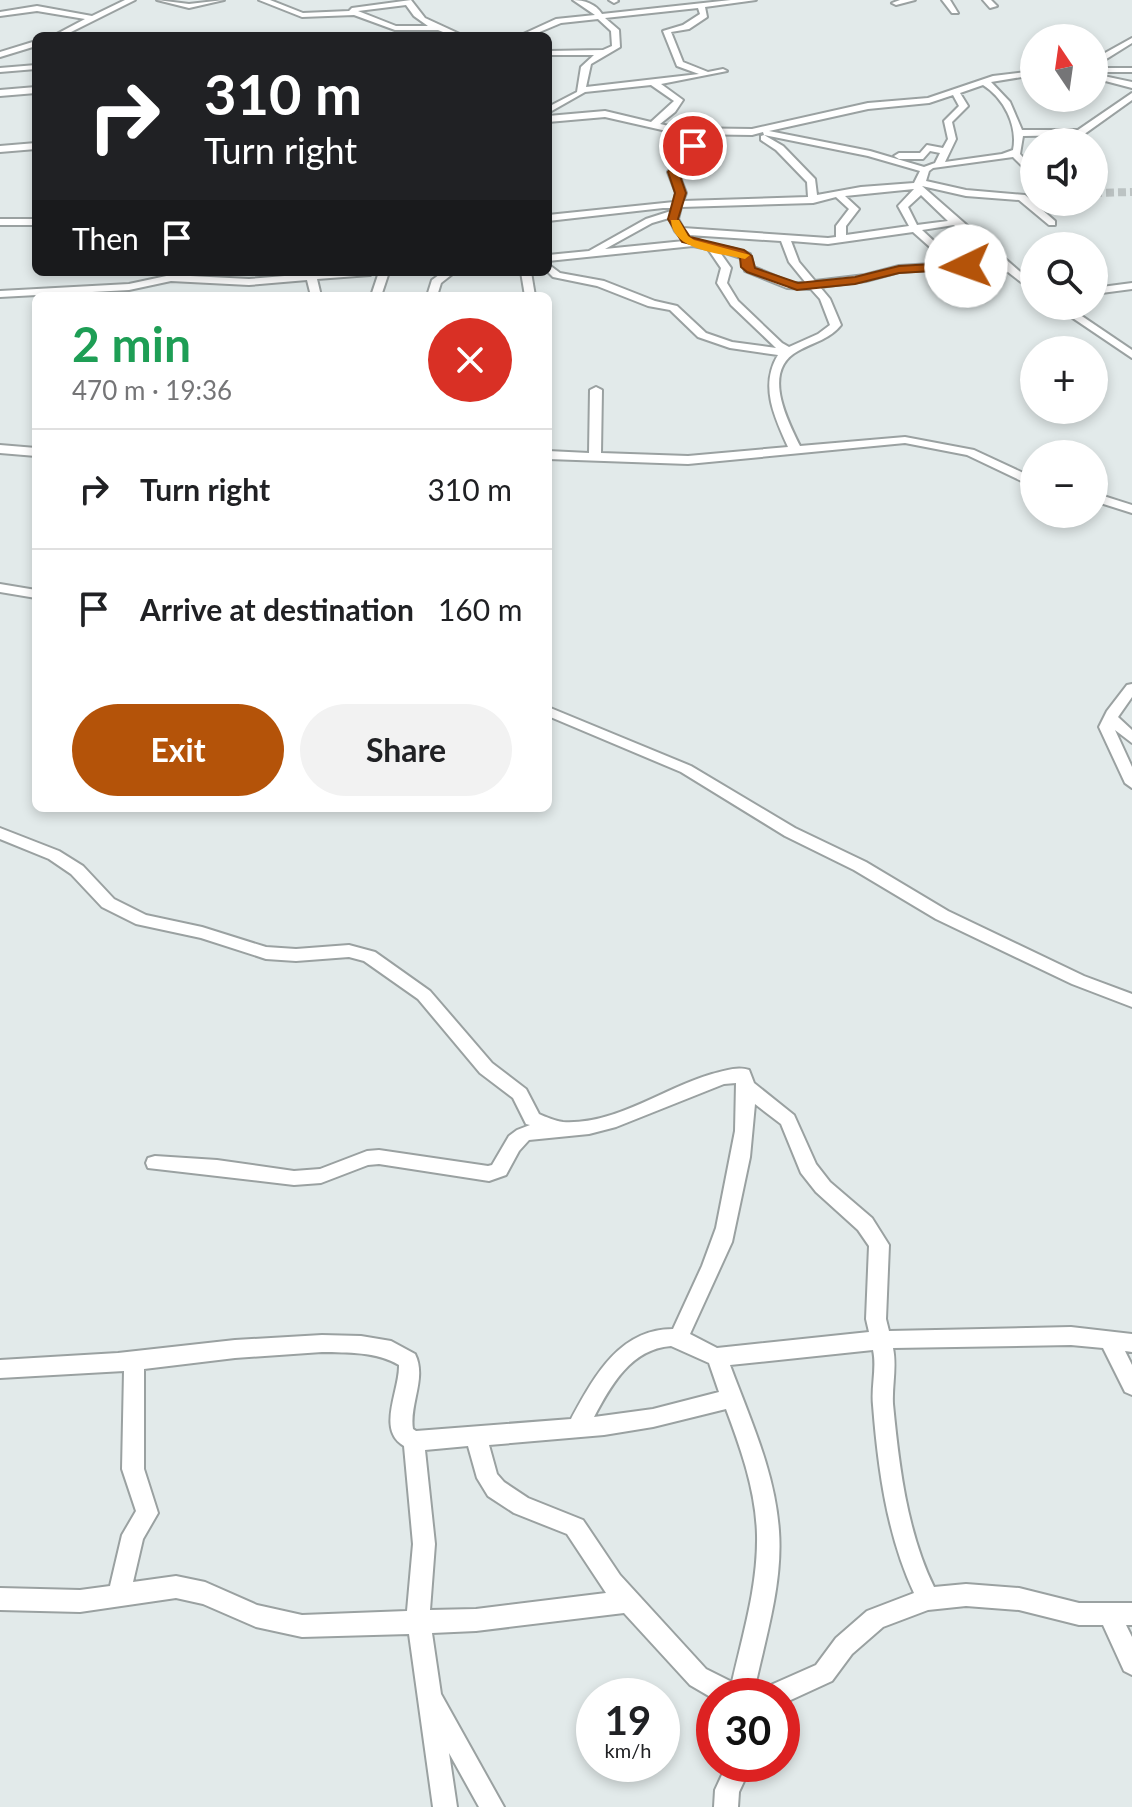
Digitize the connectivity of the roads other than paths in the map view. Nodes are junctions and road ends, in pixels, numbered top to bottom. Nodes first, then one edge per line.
1 (131, 0) edge
2 (161, 0) edge
3 (220, 0) edge
4 (263, 0) edge
5 (361, 0) edge
6 (577, 0) edge
7 (752, 0) edge
8 (911, 0) edge
9 (946, 0) edge
10 (407, 1) edge
11 (896, 3) dead end
12 (373, 7) junction
13 (701, 7) junction
14 (955, 11) dead end
15 (338, 12) junction
16 (0, 14) edge
17 (598, 16) junction
18 (95, 19) junction
19 (435, 28) junction
20 (66, 32) edge
21 (448, 32) edge
22 (531, 32) edge
23 (1131, 41) edge
24 (32, 44) edge
25 (603, 52) junction
26 (552, 53) edge
27 (0, 55) edge
28 (1108, 55) edge
29 (32, 67) edge
30 (0, 70) edge
31 (1132, 70) edge
32 (723, 71) dead end
33 (1108, 71) edge
34 (711, 74) junction
35 (1020, 76) edge
36 (1108, 76) edge
37 (32, 81) edge
38 (984, 82) junction
39 (653, 83) junction
40 (0, 84) edge
41 (1132, 85) edge
42 (32, 90) edge
43 (582, 92) junction
44 (955, 92) junction
45 (0, 93) edge
46 (1132, 96) edge
47 (552, 108) edge
48 (627, 117) junction
49 (552, 119) edge
50 (653, 125) junction
51 (1089, 128) edge
52 (673, 130) junction
53 (755, 132) junction
54 (1020, 138) joint
55 (32, 146) edge
56 (0, 149) edge
57 (946, 151) junction
58 (870, 154) junction
59 (1015, 154) junction
60 (1020, 160) edge
61 (939, 164) junction
62 (925, 170) junction
63 (919, 187) junction
64 (839, 195) junction
65 (1020, 197) edge
66 (813, 200) junction
67 (735, 202) junction
68 (674, 209) junction
69 (1044, 216) edge
70 (552, 218) edge
71 (953, 220) junction
72 (0, 222) edge
73 (32, 222) edge
74 (736, 223) junction
75 (1052, 223) dead end
76 (914, 229) junction
77 (680, 231) junction
78 (785, 237) junction
79 (841, 239) junction
80 (693, 243) junction
81 (712, 248) junction
82 (962, 253) junction
83 (578, 256) junction
84 (552, 258) edge
85 (1009, 269) junction
86 (552, 271) edge
87 (284, 276) edge
88 (302, 276) edge
89 (322, 276) edge
90 (445, 276) edge
91 (311, 277) junction
92 (1020, 278) edge
93 (811, 285) junction
94 (1132, 286) edge
95 (1108, 289) edge
96 (32, 292) edge
97 (37, 292) edge
98 (315, 292) edge
99 (433, 292) edge
100 (0, 294) edge
101 (1081, 320) edge
102 (787, 352) junction
103 (1132, 355) edge
104 (596, 390) dead end
105 (0, 449) edge
106 (795, 449) junction
107 (32, 452) edge
108 (552, 455) edge
109 (595, 456) junction
110 (1020, 476) edge
111 (1108, 501) edge
112 (1132, 509) edge
113 (0, 588) edge
114 (32, 593) edge
115 (1132, 688) edge
116 (552, 713) edge
117 (1110, 718) junction
118 (1132, 738) edge
119 (1132, 783) edge
120 (0, 833) edge
121 (1132, 1001) edge
122 (746, 1087) junction
123 (563, 1130) junction
124 (155, 1163) dead end
125 (678, 1339) junction
126 (881, 1340) junction
127 (1110, 1342) junction
128 (1132, 1343) edge
129 (717, 1357) junction
130 (134, 1361) junction
131 (0, 1369) edge
132 (1132, 1386) edge
133 (731, 1398) junction
134 (577, 1429) junction
135 (473, 1436) junction
136 (414, 1441) junction
137 (119, 1596) junction
138 (0, 1599) edge
139 (928, 1599) junction
140 (628, 1601) junction
141 (1121, 1614) edge
142 (420, 1623) junction
143 (1132, 1663) edge
144 (700, 1678) edge
145 (744, 1678) edge
146 (800, 1684) edge
147 (431, 1696) junction
148 (731, 1782) edge
149 (445, 1807) edge
150 (492, 1807) edge
151 (726, 1807) edge

1 - 18 street
2 - 3 street
4 - 15 street
5 - 12 street
6 - 17 street
7 - 13 street
8 - 11 street
9 - 14 street
10 - 12 street
10 - 19 street
12 - 15 street
13 - 17 street
13 - 34 street
15 - 19 street
16 - 18 street
17 - 22 street
17 - 25 street
18 - 20 street
19 - 21 street
23 - 28 street
24 - 27 street
25 - 26 street
25 - 43 street
29 - 30 street
31 - 33 street
32 - 34 street
34 - 39 street
35 - 38 street
36 - 41 street
37 - 40 street
38 - 44 street
38 - 54 street
39 - 43 street
39 - 50 street
42 - 45 street
43 - 47 street
43 - 48 street
44 - 53 street
44 - 57 street
46 - 51 street
48 - 49 street
48 - 50 street
50 - 52 street
52 - 53 street
52 - 68 street
53 - 58 street
53 - 66 street
54 - 59 street
55 - 56 street
57 - 58 street
57 - 61 street
58 - 62 street
59 - 60 street
59 - 61 street
61 - 62 street
62 - 63 street
63 - 64 street
63 - 65 street
63 - 71 street
63 - 76 street
64 - 66 street
64 - 79 street
66 - 67 street
67 - 68 street
67 - 74 street
68 - 70 street
68 - 77 street
68 - 83 street
69 - 75 street
71 - 76 street
71 - 85 street
72 - 73 street
74 - 77 street
74 - 78 street
76 - 79 street
76 - 82 street
77 - 80 street
78 - 79 street
78 - 93 street
80 - 81 street
80 - 83 street
81 - 93 street
81 - 102 street
82 - 85 street
82 - 93 street
83 - 84 street
85 - 92 street
86 - 102 street
87 - 97 street
88 - 91 street
89 - 91 street
90 - 99 street
91 - 98 street
93 - 102 street
94 - 95 street
96 - 100 street
101 - 103 street
102 - 106 street
104 - 109 street
105 - 107 street
106 - 109 street
106 - 110 street
108 - 109 street
111 - 112 street
113 - 114 street
115 - 117 street
116 - 121 street
117 - 118 street
117 - 119 street
120 - 123 street
122 - 123 street
122 - 125 street
122 - 126 street
123 - 124 street
125 - 129 street
125 - 134 street
126 - 127 street
126 - 129 street
126 - 139 street
127 - 128 street
127 - 132 street
129 - 133 street
130 - 131 street
130 - 136 street
130 - 137 street
133 - 134 street
133 - 145 street
134 - 135 street
135 - 136 street
135 - 140 street
136 - 142 street
137 - 138 street
137 - 142 street
139 - 141 street
139 - 146 street
140 - 142 street
140 - 144 street
141 - 143 street
142 - 147 street
147 - 149 street
147 - 150 street
148 - 151 street

